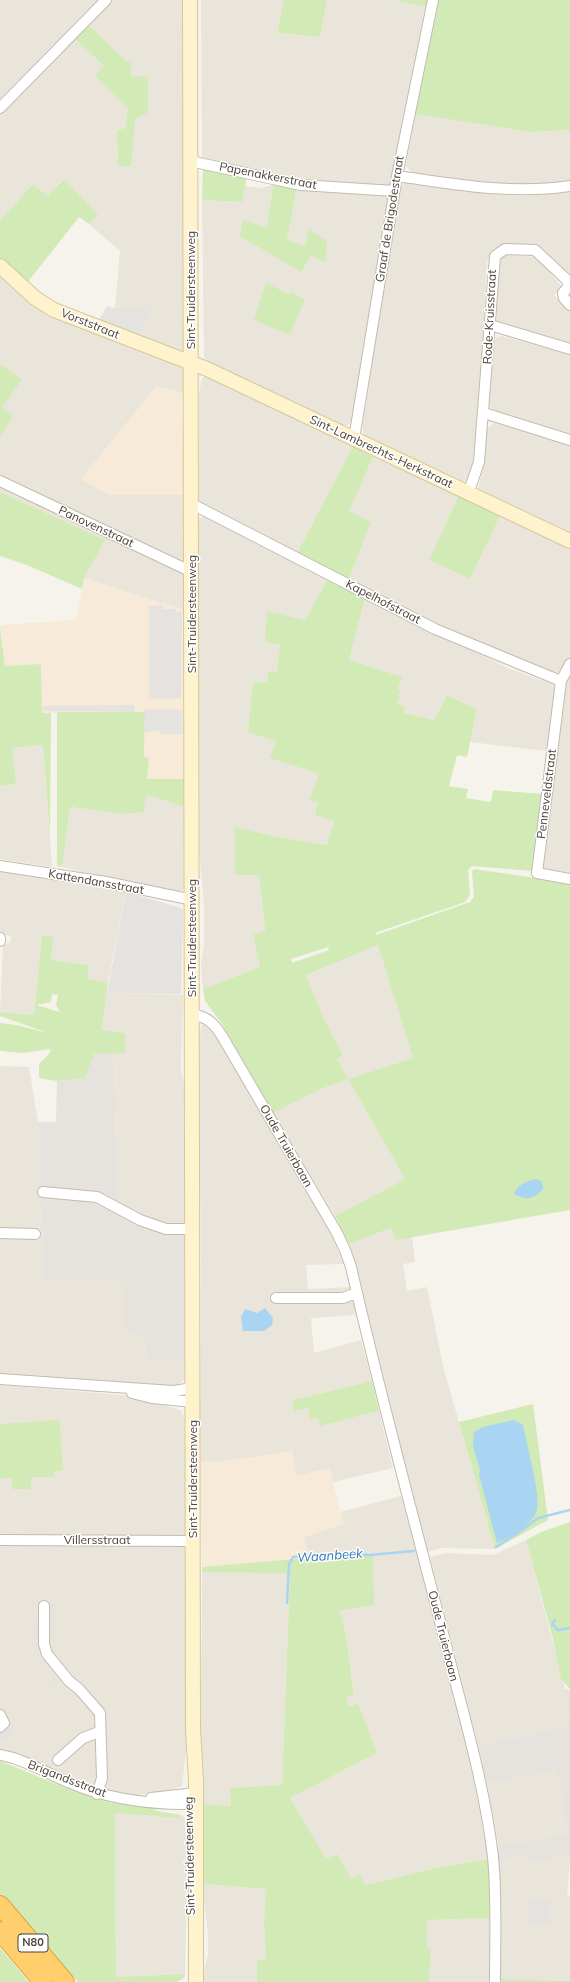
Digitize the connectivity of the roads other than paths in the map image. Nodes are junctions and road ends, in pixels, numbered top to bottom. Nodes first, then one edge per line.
1 (106, 0) edge
2 (190, 0) edge
3 (433, 0) edge
4 (0, 108) edge
5 (190, 161) junction
6 (397, 176) junction
7 (570, 186) edge
8 (394, 191) junction
9 (0, 266) edge
10 (570, 305) edge
11 (490, 325) junction
12 (570, 349) edge
13 (192, 363) junction
14 (484, 413) junction
15 (354, 439) junction
16 (570, 440) edge
17 (0, 482) edge
18 (468, 494) junction
19 (192, 504) junction
20 (570, 541) edge
21 (192, 572) junction
22 (570, 664) edge
23 (561, 681) junction
24 (0, 866) edge
25 (570, 879) edge
26 (192, 900) junction
27 (0, 938) edge
28 (0, 941) edge
29 (192, 1014) junction
30 (43, 1192) dead end
31 (193, 1229) junction
32 (0, 1233) edge
33 (35, 1234) dead end
34 (357, 1295) junction
35 (276, 1298) dead end
36 (0, 1379) edge
37 (193, 1395) junction
38 (0, 1540) edge
39 (193, 1541) junction
40 (44, 1606) dead end
41 (0, 1715) edge
42 (0, 1727) edge
43 (99, 1732) junction
44 (0, 1755) edge
45 (58, 1760) dead end
46 (97, 1794) junction
47 (192, 1799) junction
48 (0, 1904) edge
49 (0, 1931) edge
50 (44, 1982) edge
51 (65, 1982) edge
52 (188, 1982) edge
53 (196, 1982) edge
54 (495, 1982) edge

1 - 4 street
2 - 5 main road, Sint-Truidersteenweg
3 - 6 street, Graaf de Brigodestraat
5 - 8 street, Papenakkerstraat
5 - 13 main road, Sint-Truidersteenweg
6 - 7 street
6 - 8 street, Graaf de Brigodestraat
8 - 15 street, Graaf de Brigodestraat
9 - 13 main road, Vorststraat
10 - 11 street, Rode-Kruisstraat
11 - 12 street
11 - 14 street, Rode-Kruisstraat
13 - 15 main road, Sint-Lambrechts-Herkstraat
13 - 19 main road, Sint-Truidersteenweg
14 - 16 street
14 - 18 street, Rode-Kruisstraat
15 - 18 main road, Sint-Lambrechts-Herkstraat
17 - 21 street, Panovenstraat
18 - 20 main road, Sint-Lambrechts-Herkstraat
19 - 21 main road, Sint-Truidersteenweg
19 - 23 street, Kapelhofstraat
21 - 26 main road, Sint-Truidersteenweg
22 - 23 street
23 - 25 street, Penneveldstraat
24 - 26 street, Kattendansstraat
26 - 29 main road, Sint-Truidersteenweg
27 - 28 street
29 - 31 main road, Sint-Truidersteenweg
29 - 34 street, Oude Truierbaan
30 - 31 street
31 - 37 main road, Sint-Truidersteenweg
32 - 33 street
34 - 35 street
34 - 54 street, Oude Truierbaan
36 - 37 street
37 - 39 main road, Sint-Truidersteenweg
38 - 39 street, Villersstraat
39 - 47 main road, Sint-Truidersteenweg
40 - 43 street
41 - 42 street
43 - 45 street
43 - 46 street
44 - 46 street, Brigandsstraat
46 - 47 street, Brigandsstraat
47 - 52 main road, Sint-Truidersteenweg
47 - 53 main road, Sint-Truidersteenweg
48 - 51 highway, N80
49 - 50 highway, N80

